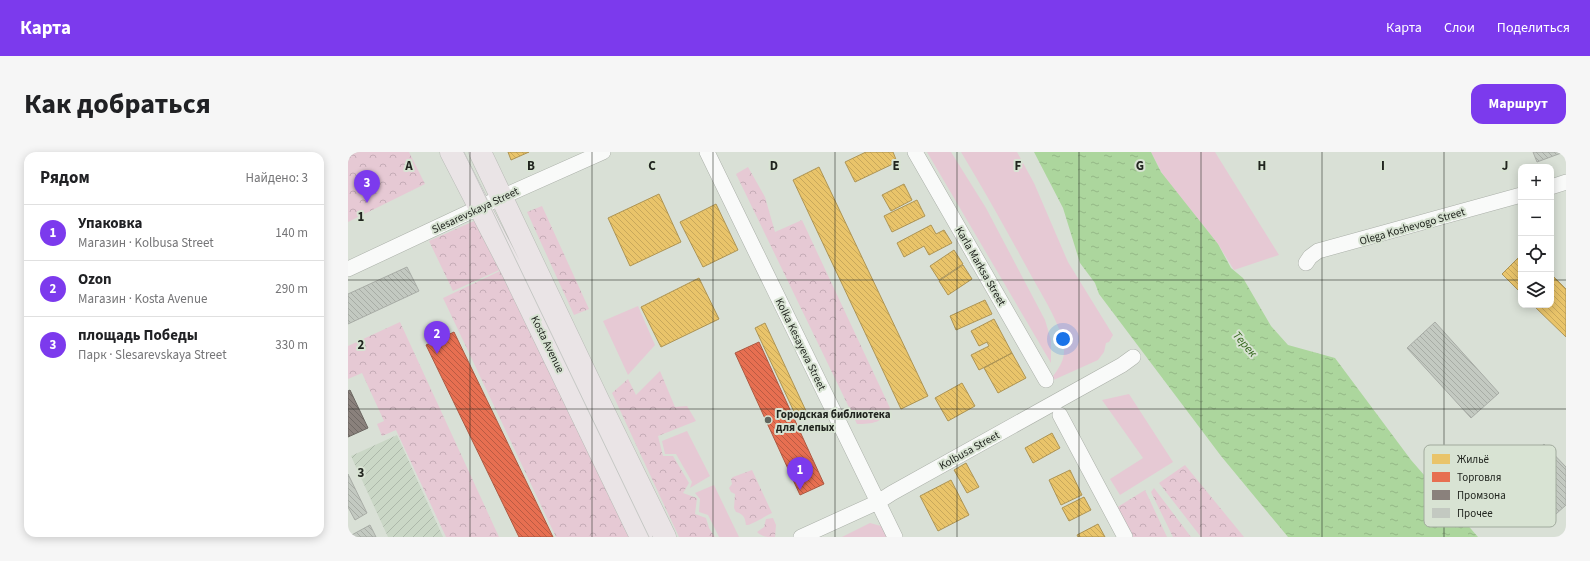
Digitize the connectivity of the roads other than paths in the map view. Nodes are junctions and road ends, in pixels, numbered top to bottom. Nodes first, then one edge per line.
1 (451, 152) edge
2 (480, 152) edge
3 (603, 152) edge
4 (707, 152) edge
5 (915, 152) edge
6 (1566, 182) edge
7 (1554, 186) edge
8 (1518, 196) edge
9 (502, 197) junction
10 (479, 208) junction
11 (1306, 262) dead end
12 (348, 269) edge
13 (1133, 357) dead end
14 (1046, 380) dead end
15 (1060, 415) dead end
16 (878, 502) junction
17 (641, 537) edge
18 (665, 537) edge
19 (801, 537) edge
20 (894, 537) edge
21 (1125, 537) edge

1 - 10 main road, Kosta Avenue
2 - 9 main road, Kosta Avenue
3 - 9 street, Slesarevskaya Street
4 - 16 street, Kolka Kesayeva Street
5 - 14 street, Karla Marksa Street
6 - 7 street
8 - 11 street, Olega Koshevogo Street
9 - 10 street, Slesarevskaya Street
9 - 18 main road, Kosta Avenue
10 - 12 street, Slesarevskaya Street
10 - 17 main road, Kosta Avenue
13 - 16 street, Kolbusa Street
15 - 21 street
16 - 19 street, Kolbusa Street
16 - 20 street, Kolka Kesayeva Street

